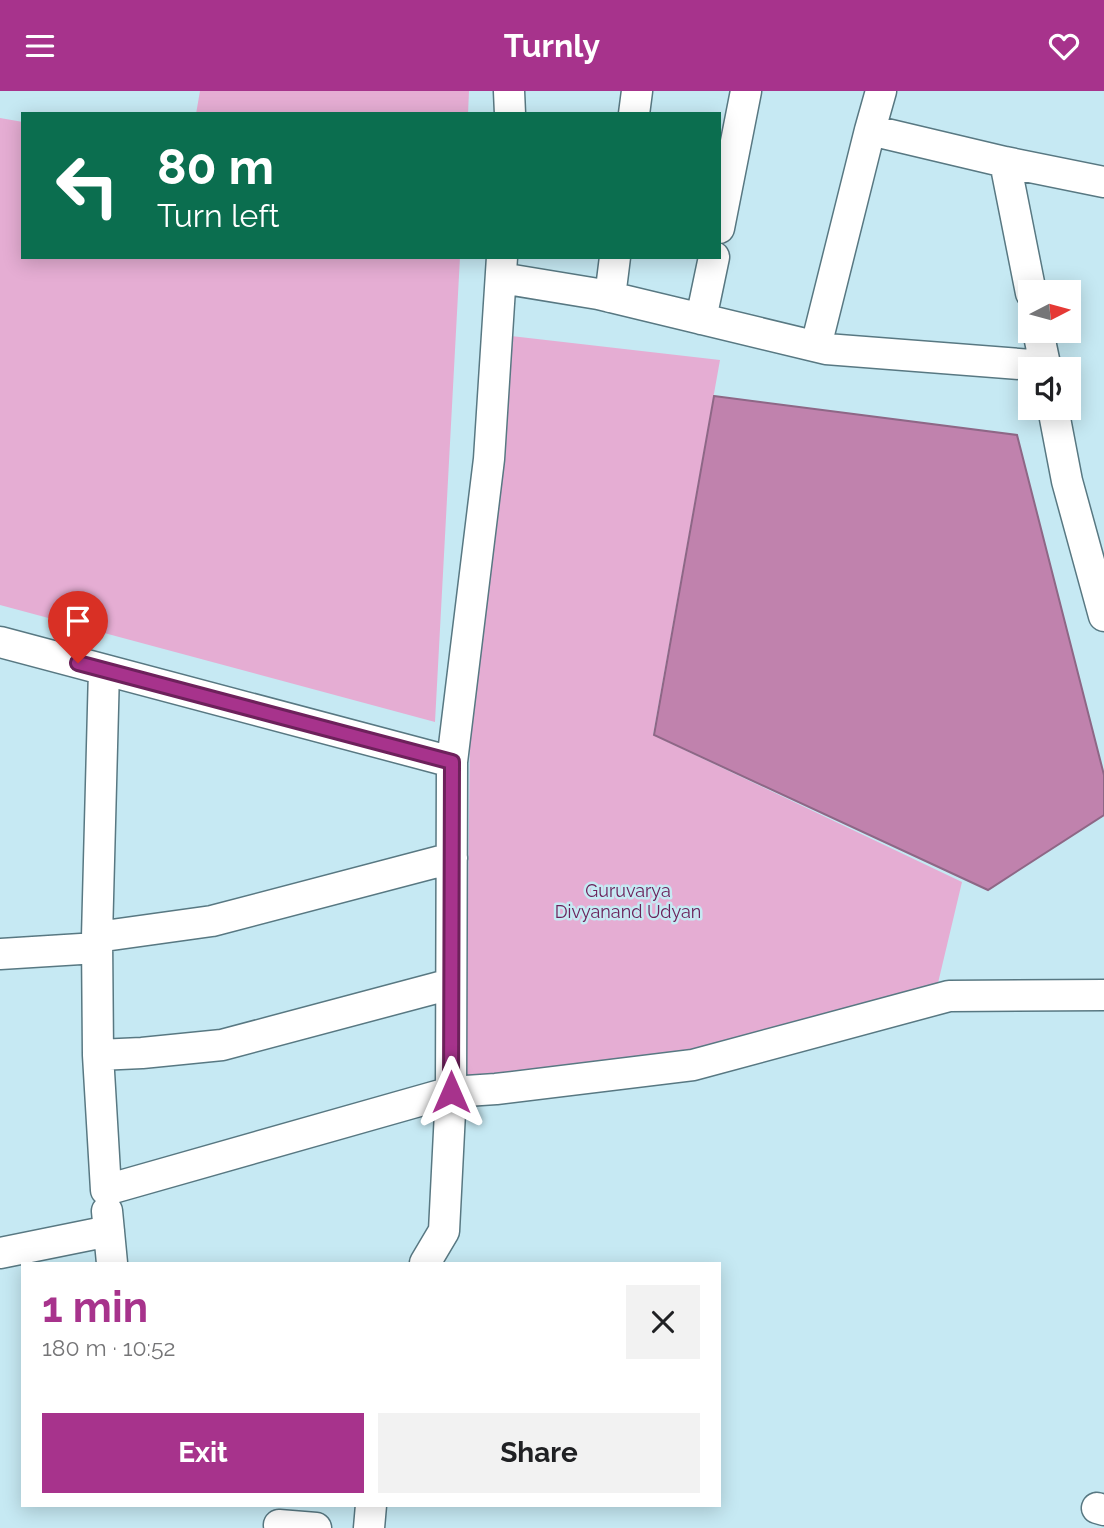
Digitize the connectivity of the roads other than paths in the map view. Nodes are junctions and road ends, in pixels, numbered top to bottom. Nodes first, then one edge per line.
1 (509, 91) edge
2 (637, 91) edge
3 (746, 91) edge
4 (881, 91) edge
5 (510, 112) edge
6 (634, 112) edge
7 (870, 130) junction
8 (1005, 162) junction
9 (1104, 182) edge
10 (721, 218) edge
11 (615, 259) edge
12 (713, 259) edge
13 (501, 267) edge
14 (1029, 280) edge
15 (610, 297) junction
16 (701, 319) junction
17 (816, 346) junction
18 (1018, 366) edge
19 (1055, 420) edge
20 (1104, 616) edge
21 (0, 642) edge
22 (104, 670) junction
23 (452, 762) junction
24 (452, 858) junction
25 (97, 942) junction
26 (0, 954) edge
27 (451, 984) junction
28 (1104, 995) edge
29 (98, 1055) junction
30 (451, 1092) junction
31 (106, 1190) junction
32 (108, 1231) junction
33 (0, 1253) edge
34 (112, 1262) edge
35 (426, 1262) edge
36 (371, 1507) edge
37 (279, 1525) dead end
38 (316, 1528) edge
39 (369, 1528) edge

1 - 5 street
2 - 6 street
3 - 10 street
4 - 7 street
7 - 8 street
7 - 17 street
8 - 9 street
8 - 14 street
11 - 15 street
12 - 16 street
13 - 15 street
13 - 23 street
15 - 16 street
16 - 17 street
17 - 18 street
19 - 20 street
21 - 22 street
22 - 23 street
22 - 25 street
23 - 24 street
24 - 25 street
24 - 27 street
25 - 26 street
25 - 29 street
27 - 29 street
27 - 30 street
28 - 30 street
29 - 31 street
30 - 31 street
30 - 35 street
31 - 32 street
32 - 33 street
32 - 34 street
36 - 39 street
37 - 38 street

